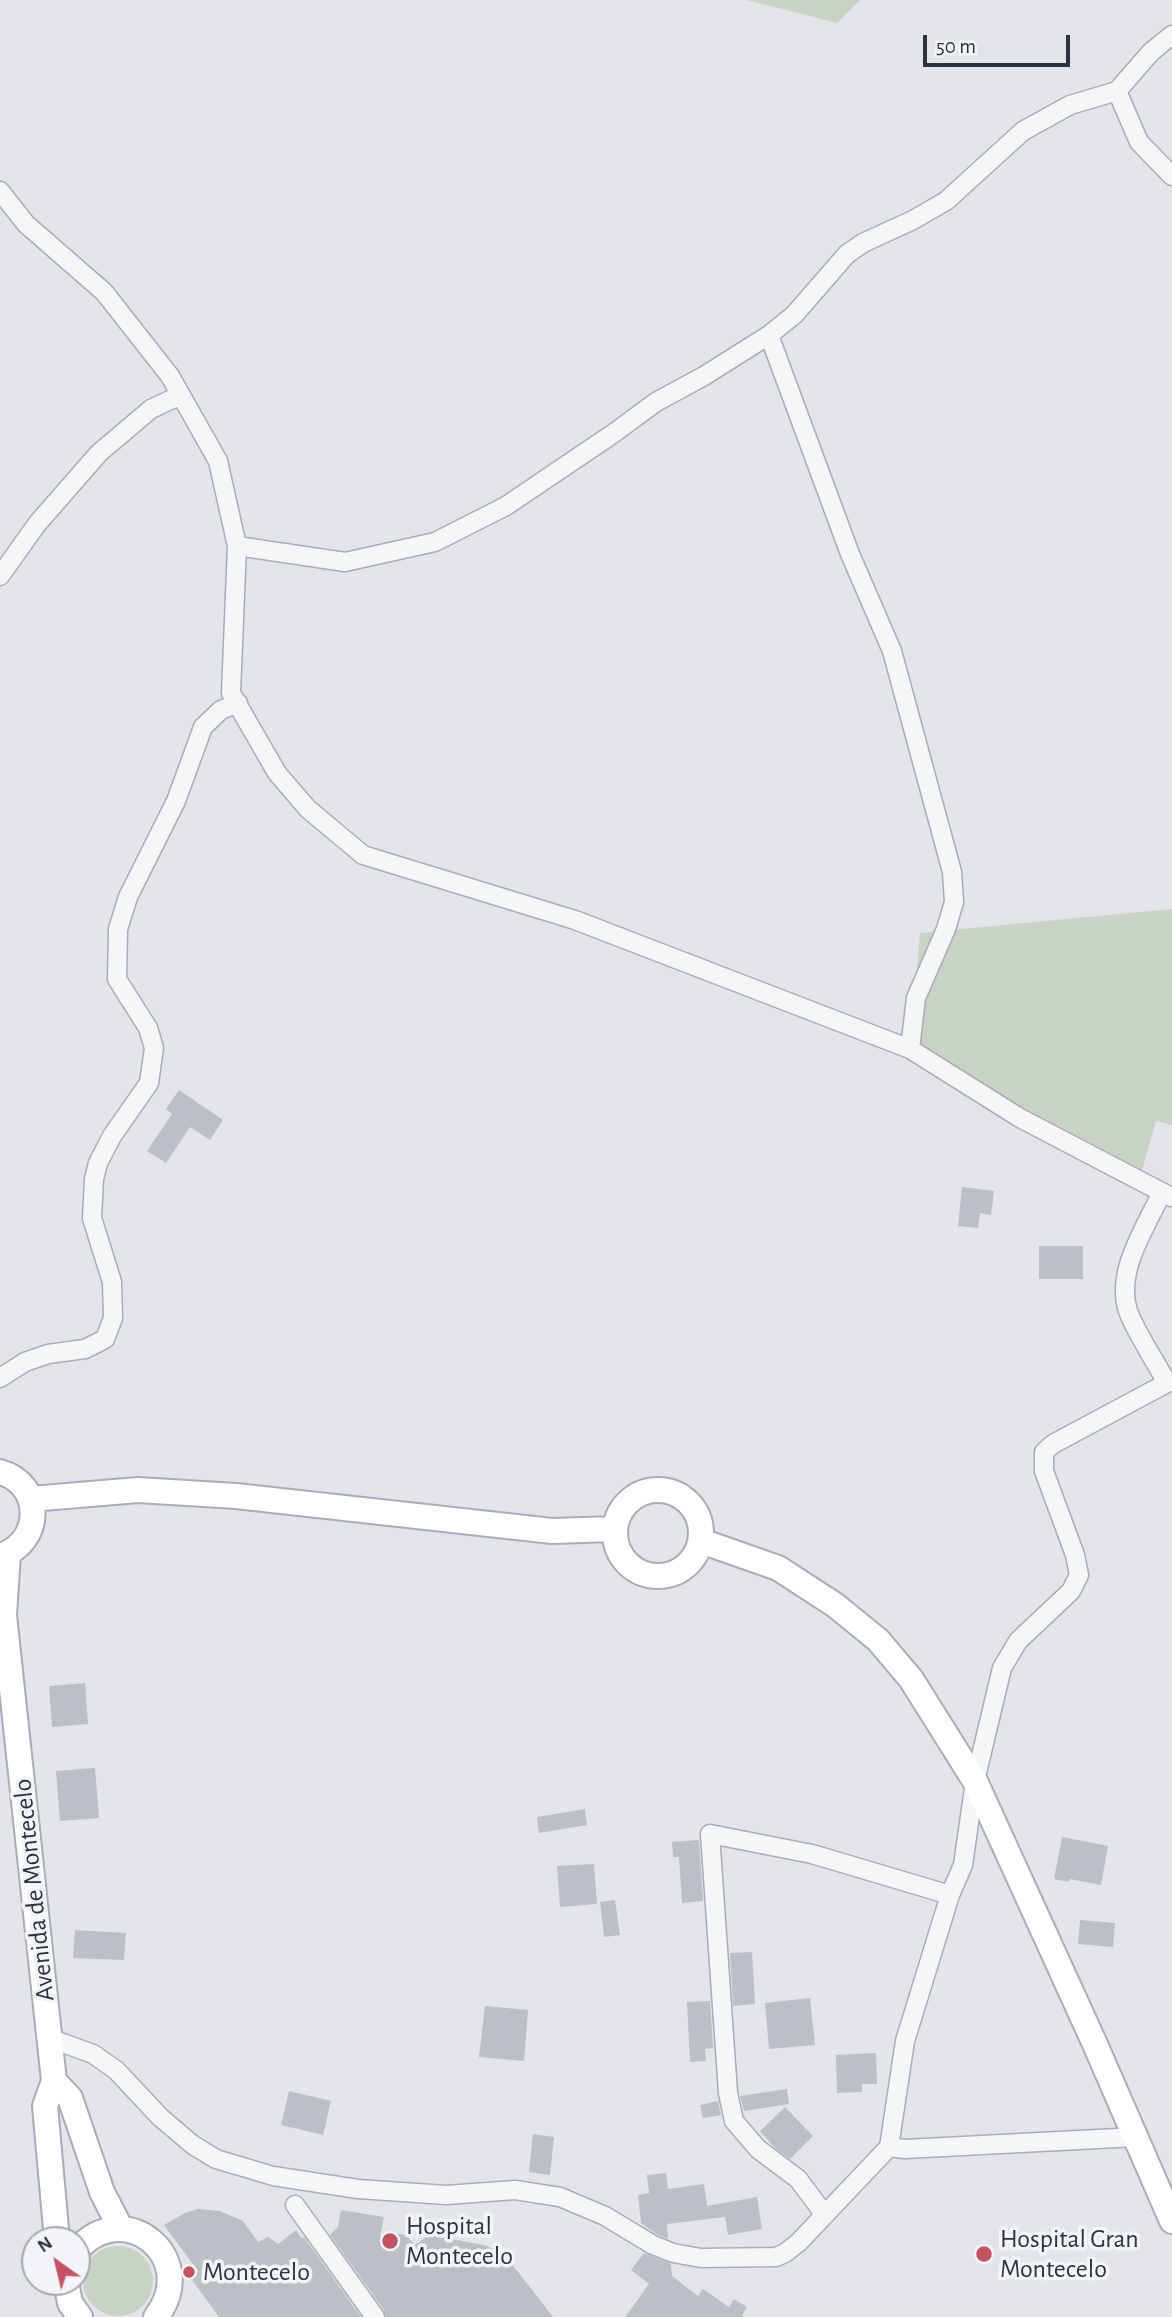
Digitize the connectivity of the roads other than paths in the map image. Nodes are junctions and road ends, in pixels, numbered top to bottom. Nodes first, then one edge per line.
1 (1172, 35) edge
2 (1117, 91) junction
3 (1172, 176) edge
4 (0, 191) edge
5 (769, 335) junction
6 (181, 395) junction
7 (237, 546) junction
8 (0, 576) edge
9 (238, 703) junction
10 (910, 1049) junction
11 (1167, 1195) edge
12 (0, 1378) edge
13 (1170, 1382) edge
14 (0, 1472) edge
15 (31, 1499) junction
16 (614, 1529) junction
17 (701, 1541) junction
18 (4, 1555) edge
19 (2, 1611) edge
20 (4, 1662) edge
21 (975, 1781) junction
22 (950, 1895) junction
23 (50, 2038) junction
24 (54, 2081) junction
25 (1136, 2137) junction
26 (889, 2147) junction
27 (295, 2205) dead end
28 (825, 2215) junction
29 (1172, 2221) edge
30 (56, 2226) edge
31 (121, 2229) junction
32 (91, 2237) edge
33 (69, 2296) edge
34 (161, 2313) edge
35 (80, 2317) edge
36 (375, 2317) edge

1 - 2 street
2 - 3 street
2 - 5 street
4 - 6 street
5 - 7 street
5 - 10 street
6 - 7 street
6 - 8 street
7 - 9 street
9 - 10 street
9 - 12 street
10 - 11 street
11 - 13 street
13 - 21 street
14 - 15 street
15 - 16 street
15 - 18 street
16 - 17 street
16 - 17 street
17 - 21 street
18 - 19 street, Avenida de Montecelo
19 - 20 street, Avenida de Montecelo
20 - 23 street, Avenida de Montecelo
21 - 22 street
21 - 25 street
22 - 26 street
22 - 28 street
23 - 24 street, Avenida de Montecelo
23 - 28 street
24 - 30 street, Avenida de Montecelo
24 - 31 street, Avenida de Montecelo
25 - 26 street
25 - 29 street
26 - 28 street
27 - 36 street
31 - 32 street
31 - 34 street
33 - 35 street

